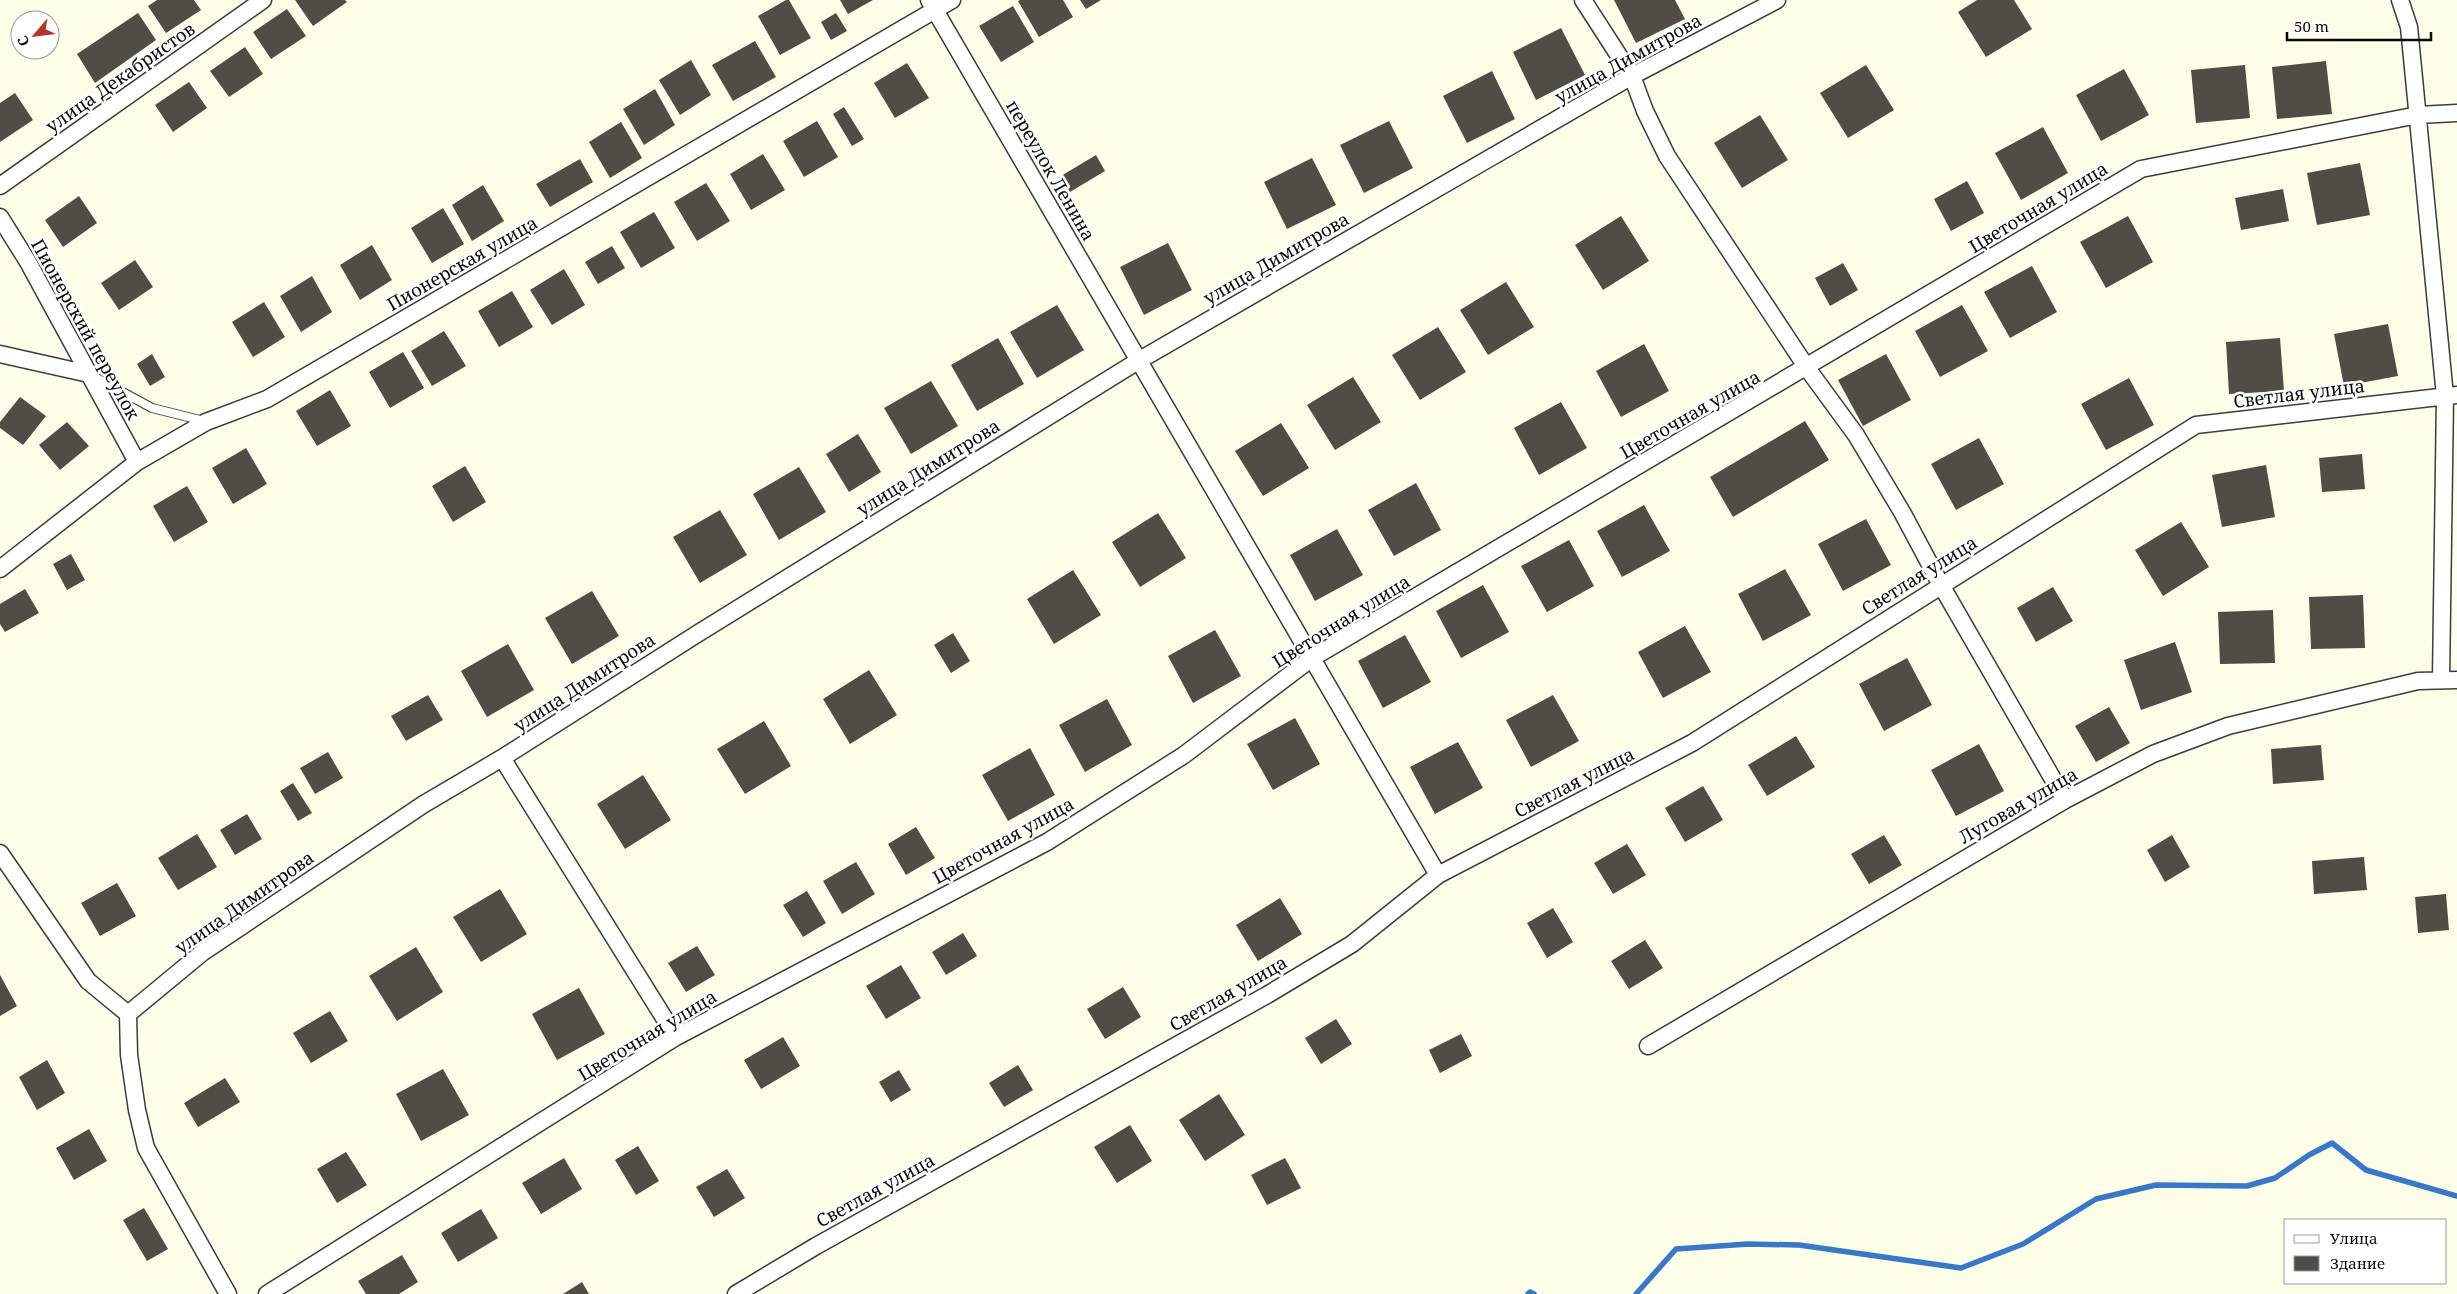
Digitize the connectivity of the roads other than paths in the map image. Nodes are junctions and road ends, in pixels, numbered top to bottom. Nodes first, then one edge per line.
1 (263, 0) edge
2 (952, 0) edge
3 (1583, 0) edge
4 (1778, 0) edge
5 (2400, 0) edge
6 (932, 5) edge
7 (1632, 76) junction
8 (2457, 113) edge
9 (2418, 116) junction
10 (0, 186) edge
11 (0, 217) edge
12 (0, 354) edge
13 (1138, 361) junction
14 (1807, 368) junction
15 (89, 374) junction
16 (2451, 396) edge
17 (206, 422) junction
18 (137, 462) junction
19 (0, 569) edge
20 (1941, 585) junction
21 (1312, 658) junction
22 (2449, 680) edge
23 (502, 758) junction
24 (2066, 800) junction
25 (0, 853) edge
26 (1438, 875) junction
27 (128, 1014) junction
28 (676, 1037) junction
29 (1648, 1046) dead end
30 (228, 1294) edge
31 (267, 1294) edge
32 (736, 1294) edge

1 - 10 street, улица Декабристов
2 - 6 street, Пионерская улица
3 - 7 street
4 - 7 street, улица Димитрова
5 - 9 street
6 - 13 street, переулок Ленина
6 - 17 street, Пионерская улица
7 - 13 street, улица Димитрова
7 - 14 street
8 - 9 street, Цветочная улица
9 - 14 street, Цветочная улица
9 - 16 street
11 - 15 street, Пионерский переулок
12 - 15 street
13 - 21 street, переулок Ленина
13 - 23 street, улица Димитрова
14 - 20 street
14 - 21 street, Цветочная улица
15 - 17 lane
15 - 18 street, Пионерский переулок
16 - 20 street, Светлая улица
16 - 22 street
17 - 18 street, Пионерская улица
18 - 19 street, Пионерская улица
20 - 24 street
20 - 26 street, Светлая улица
21 - 26 street, переулок Ленина
21 - 28 street, Цветочная улица
22 - 24 street, Луговая улица
23 - 27 street, улица Димитрова
23 - 28 street
24 - 29 street, Луговая улица
25 - 27 street
26 - 32 street, Светлая улица
27 - 30 street
28 - 31 street, Цветочная улица

